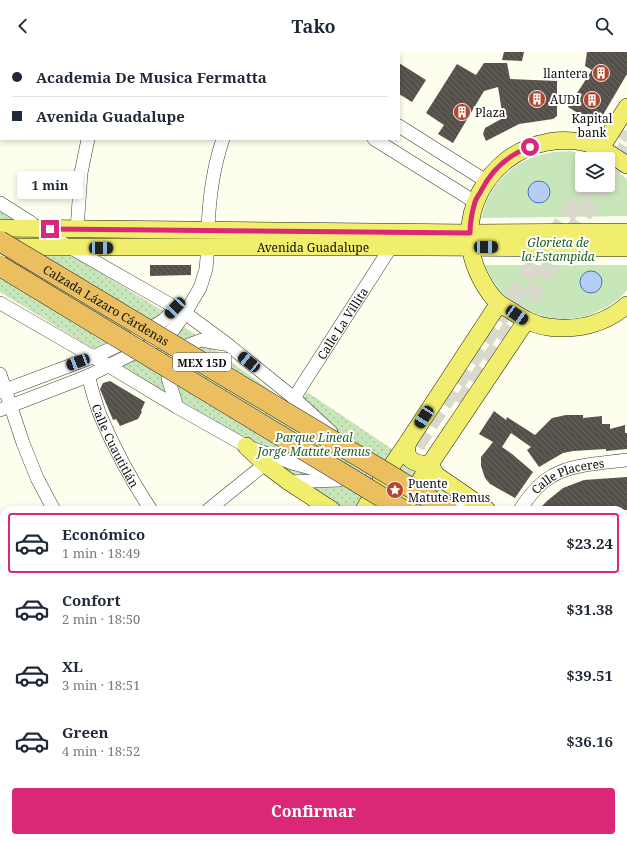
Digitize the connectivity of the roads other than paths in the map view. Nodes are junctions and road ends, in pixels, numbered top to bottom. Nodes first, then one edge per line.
1 (627, 107) edge
2 (400, 127) edge
3 (88, 140) edge
4 (223, 140) edge
5 (376, 140) edge
6 (601, 148) junction
7 (627, 165) edge
8 (486, 181) junction
9 (475, 202) junction
10 (0, 203) edge
11 (0, 228) edge
12 (38, 229) junction
13 (77, 229) junction
14 (208, 230) junction
15 (627, 232) edge
16 (470, 240) junction
17 (0, 241) edge
18 (0, 246) edge
19 (71, 247) junction
20 (208, 247) junction
21 (391, 247) junction
22 (627, 248) edge
23 (0, 266) edge
24 (0, 303) edge
25 (499, 303) junction
26 (627, 305) edge
27 (180, 311) junction
28 (526, 321) junction
29 (227, 344) junction
30 (93, 357) junction
31 (109, 366) junction
32 (0, 374) edge
33 (88, 376) junction
34 (2, 391) edge
35 (294, 398) junction
36 (178, 407) junction
37 (5, 408) edge
38 (408, 442) junction
39 (246, 446) junction
40 (627, 460) edge
41 (265, 464) junction
42 (430, 464) junction
43 (352, 480) junction
44 (289, 482) junction
45 (380, 482) junction
46 (52, 506) edge
47 (148, 506) edge
48 (213, 506) edge
49 (326, 506) edge
50 (366, 506) edge
51 (408, 506) edge
52 (441, 506) edge
53 (481, 506) edge
54 (523, 506) edge

1 - 6 main road
2 - 8 street
3 - 13 street
4 - 14 street
5 - 9 street
6 - 7 main road
6 - 8 main road
8 - 9 main road
9 - 16 main road
10 - 12 street, Calzada Lázaro Cárdenas
11 - 12 main road, Avenida Guadalupe
12 - 13 main road, Avenida Guadalupe
12 - 19 street, Calzada Lázaro Cárdenas
13 - 14 main road, Avenida Guadalupe
14 - 16 main road, Avenida Guadalupe
15 - 16 main road
16 - 21 main road, Avenida Guadalupe
16 - 22 main road, Avenida Guadalupe
16 - 25 main road
17 - 52 highway, Calzada Lázaro Cárdenas / MEX 15D, bridge
18 - 19 main road, Avenida Guadalupe
19 - 20 main road, Avenida Guadalupe
19 - 27 street, Calzada Lázaro Cárdenas
20 - 21 main road, Avenida Guadalupe
20 - 27 street
21 - 35 street, Calle La Villita
23 - 51 highway, Calzada Lázaro Cárdenas / MEX 15D, bridge
24 - 30 street, Calzada Lázaro Cárdenas
25 - 28 main road
25 - 38 main road
26 - 28 main road
27 - 29 street, Calzada Lázaro Cárdenas
27 - 30 street
27 - 31 street
28 - 42 main road
29 - 35 street, Calzada Lázaro Cárdenas
29 - 36 street
30 - 31 street, Calzada Lázaro Cárdenas
30 - 34 street
31 - 33 street
31 - 36 street, Calzada Lázaro Cárdenas
32 - 34 street
33 - 37 street
33 - 47 street, Calle Cuautitlán
34 - 37 street
35 - 45 street, Calzada Lázaro Cárdenas
36 - 39 street, Calzada Lázaro Cárdenas
37 - 46 street
38 - 42 main road
38 - 45 main road
39 - 41 main road
39 - 43 street, Calzada Lázaro Cárdenas
40 - 54 street, Calle Placeres
41 - 44 main road
41 - 48 street
42 - 51 main road
42 - 53 main road
43 - 44 street
43 - 45 street, Calzada Lázaro Cárdenas
44 - 49 main road
45 - 50 main road
45 - 51 street, Calzada Lázaro Cárdenas

